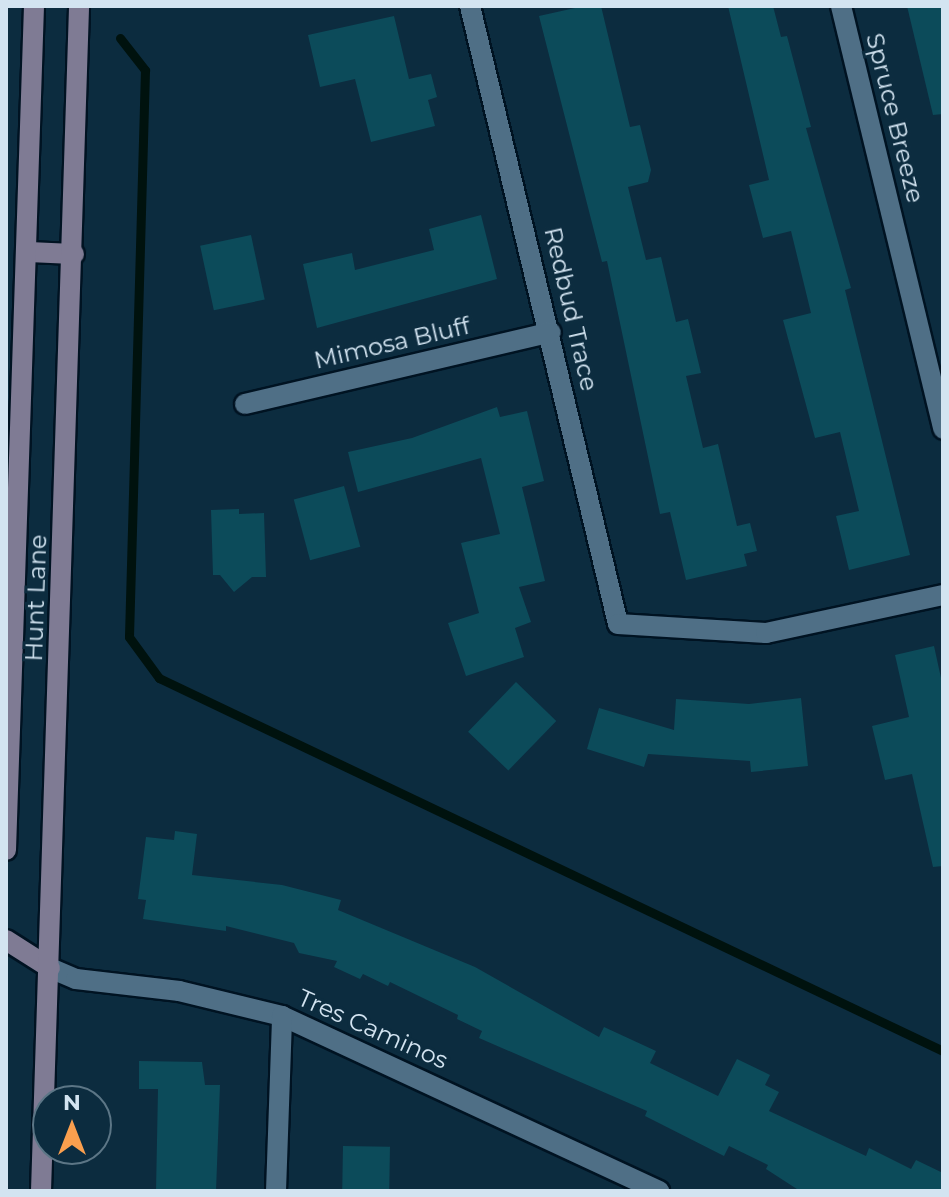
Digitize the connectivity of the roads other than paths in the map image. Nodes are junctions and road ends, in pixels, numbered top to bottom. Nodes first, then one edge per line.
1 (34, 6) edge
2 (79, 6) edge
3 (470, 6) edge
4 (841, 6) edge
5 (28, 252) junction
6 (74, 254) junction
7 (551, 332) junction
8 (245, 404) dead end
9 (943, 429) edge
10 (943, 595) edge
11 (6, 850) edge
12 (6, 940) edge
13 (50, 968) junction
14 (282, 1016) junction
15 (41, 1191) edge
16 (276, 1191) edge
17 (659, 1191) edge

1 - 5 main road, Hunt Lane
2 - 6 main road, Hunt Lane
3 - 7 street, Redbud Trace
4 - 9 street, Spruce Breeze
5 - 6 main road
5 - 11 main road, Hunt Lane
6 - 13 main road, Hunt Lane
7 - 8 street, Mimosa Bluff
7 - 10 street, Redbud Trace
12 - 13 main road
13 - 14 street, Tres Caminos
13 - 15 main road, Hunt Lane
14 - 16 street
14 - 17 street, Tres Caminos

